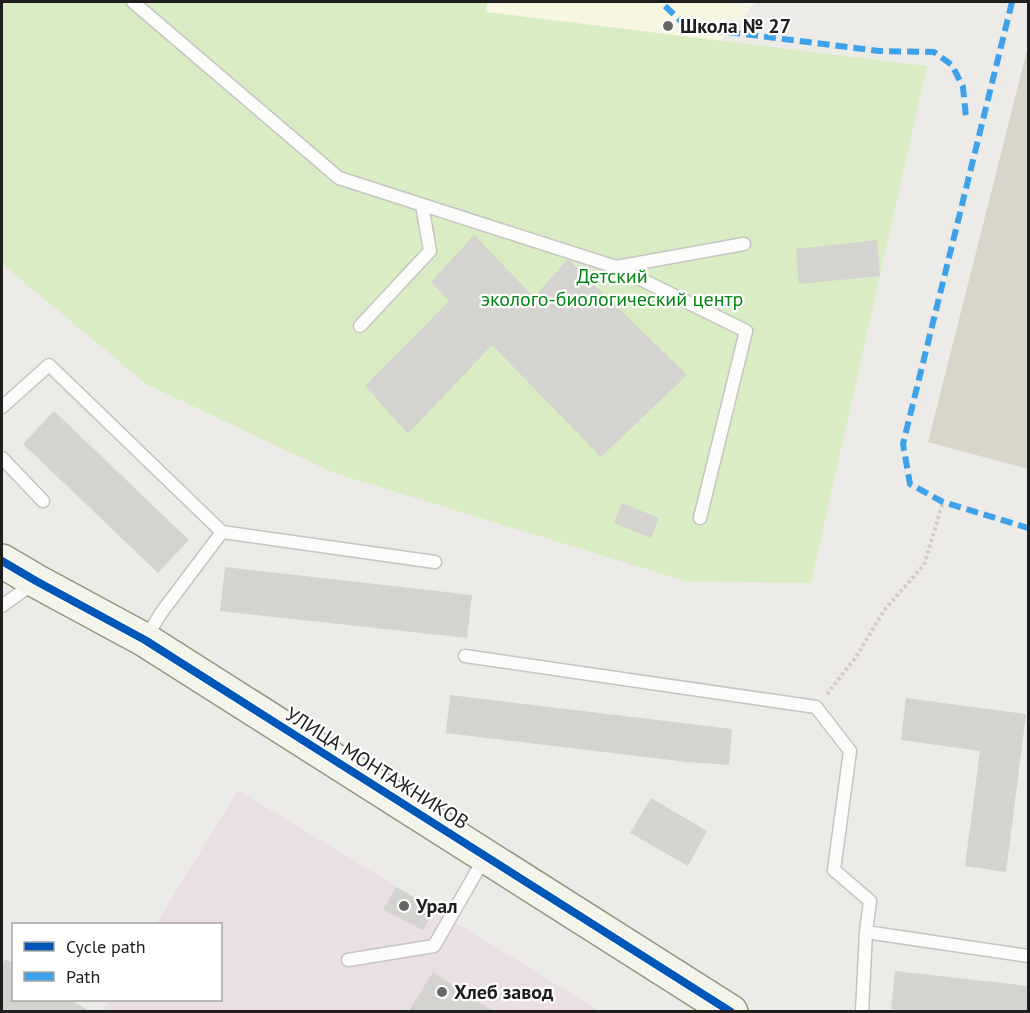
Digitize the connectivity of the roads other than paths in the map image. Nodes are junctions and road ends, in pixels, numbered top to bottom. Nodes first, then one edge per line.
1 (134, 2) edge
2 (422, 205) junction
3 (744, 244) dead end
4 (616, 267) junction
5 (360, 326) dead end
6 (2, 407) edge
7 (2, 459) edge
8 (43, 501) dead end
9 (700, 518) dead end
10 (222, 531) junction
11 (2, 561) edge
12 (435, 562) dead end
13 (36, 581) junction
14 (2, 606) edge
15 (145, 640) junction
16 (465, 656) dead end
17 (486, 856) junction
18 (866, 932) junction
19 (1029, 956) edge
20 (348, 960) dead end
21 (731, 1011) edge
22 (862, 1011) edge

1 - 2 lane
2 - 4 lane
2 - 5 lane
3 - 4 lane
4 - 9 lane
6 - 10 lane
7 - 8 lane
10 - 12 lane
10 - 15 lane
11 - 13 street, УЛИЦА МОНТАЖНИКОВ
13 - 14 lane
13 - 15 street, УЛИЦА МОНТАЖНИКОВ
15 - 17 street, УЛИЦА МОНТАЖНИКОВ
16 - 18 lane
17 - 20 lane
17 - 21 street, УЛИЦА МОНТАЖНИКОВ
18 - 19 lane
18 - 22 lane

